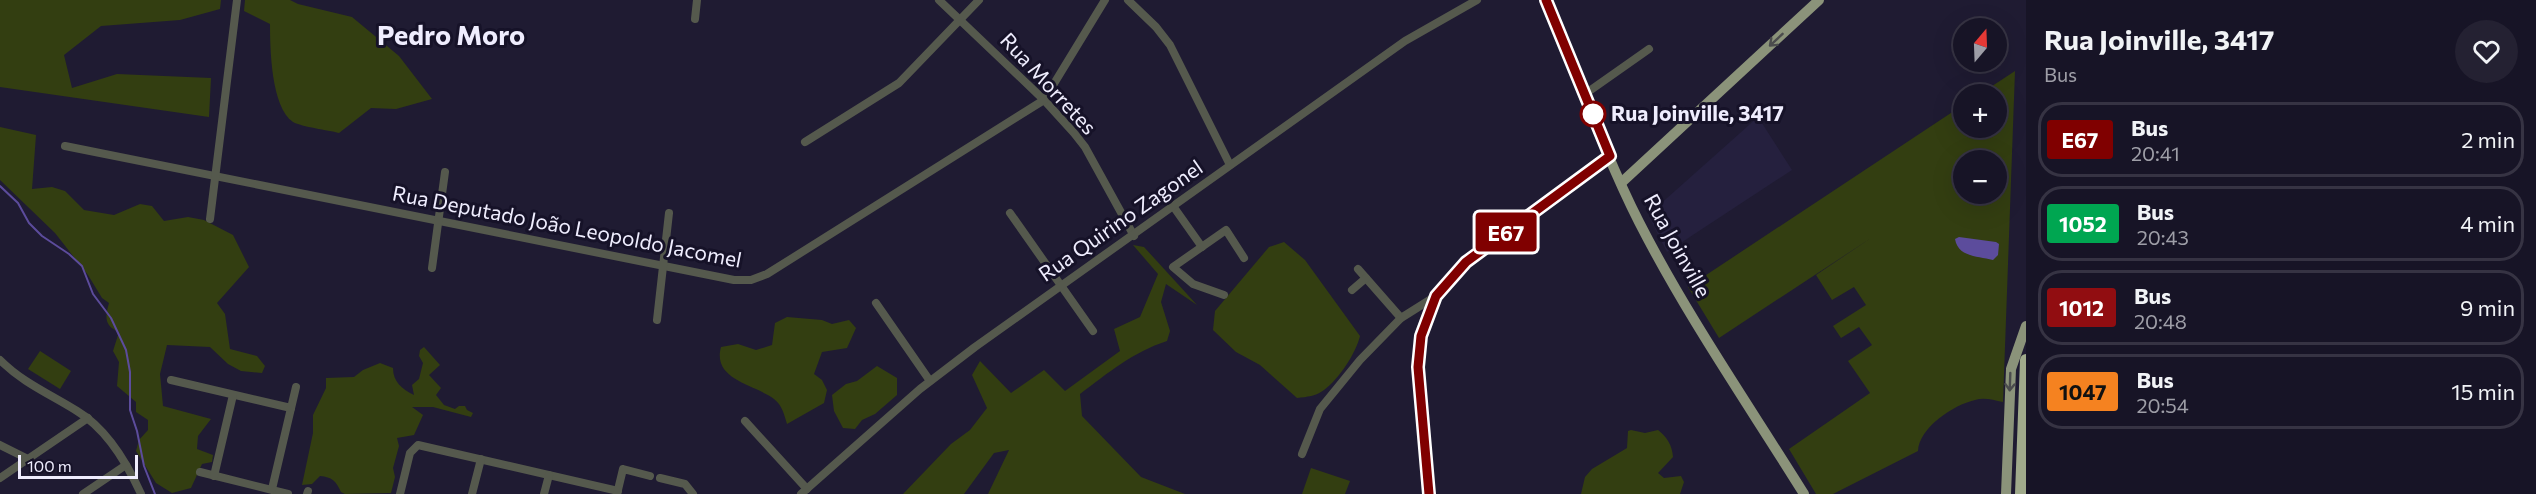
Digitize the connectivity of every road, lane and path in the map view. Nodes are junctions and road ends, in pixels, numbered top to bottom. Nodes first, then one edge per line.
1 (237, 0) edge
2 (697, 0) edge
3 (939, 0) edge
4 (979, 0) edge
5 (1105, 0) edge
6 (1128, 0) edge
7 (1477, 0) edge
8 (1546, 0) edge
9 (1819, 0) edge
10 (695, 19) dead end
11 (960, 20) junction
12 (1649, 49) dead end
13 (1585, 94) junction
14 (1044, 100) junction
15 (805, 142) dead end
16 (65, 146) dead end
17 (1610, 156) junction
18 (1230, 165) junction
19 (446, 172) dead end
20 (215, 175) junction
21 (1622, 183) junction
22 (1173, 206) junction
23 (669, 213) dead end
24 (1010, 213) dead end
25 (210, 219) dead end
26 (439, 220) junction
27 (1134, 236) junction
28 (1202, 247) junction
29 (1244, 258) dead end
30 (663, 266) junction
31 (432, 268) dead end
32 (1358, 269) dead end
33 (1366, 278) junction
34 (1062, 286) junction
35 (1352, 290) dead end
36 (1224, 295) dead end
37 (1436, 296) junction
38 (876, 303) dead end
39 (1401, 318) junction
40 (657, 320) dead end
41 (2026, 326) edge
42 (1093, 331) dead end
43 (0, 360) edge
44 (2026, 360) edge
45 (171, 380) dead end
46 (930, 381) junction
47 (296, 387) dead end
48 (233, 395) junction
49 (291, 408) junction
50 (87, 418) junction
51 (745, 422) dead end
52 (0, 445) edge
53 (1302, 454) dead end
54 (28, 459) junction
55 (481, 459) junction
56 (126, 465) junction
57 (200, 472) dead end
58 (549, 475) junction
59 (214, 476) junction
60 (0, 478) edge
61 (272, 489) junction
62 (804, 492) edge
63 (618, 493) edge
64 (83, 494) edge
65 (141, 494) edge
66 (288, 494) edge
67 (400, 494) edge
68 (472, 494) edge
69 (544, 494) edge
70 (693, 494) edge
71 (1429, 494) edge
72 (1804, 494) edge
73 (2006, 494) edge
74 (2021, 494) edge

1 - 20 street
2 - 10 street
3 - 11 street, Rua Morretes
4 - 11 street
5 - 14 street, Rua Deputado João Leopoldo Jacomel
6 - 18 street
7 - 18 street, Rua Quirino Zagonel
8 - 13 main road, Rua Joinville
9 -> 21 main road
11 - 14 street, Rua Morretes
11 - 15 street
12 - 13 street
13 - 17 main road, Rua Joinville
14 - 27 street, Rua Morretes
14 - 30 street, Rua Deputado João Leopoldo Jacomel
16 - 20 street, Rua Deputado João Leopoldo Jacomel
17 - 21 main road, Rua Joinville
17 - 37 street
18 - 22 street, Rua Quirino Zagonel
19 - 26 street
20 - 25 street
20 - 26 street, Rua Deputado João Leopoldo Jacomel
21 - 72 main road, Rua Joinville
22 - 27 street, Rua Quirino Zagonel
22 - 28 street
23 - 30 street
24 - 34 street
26 - 30 street, Rua Deputado João Leopoldo Jacomel
26 - 31 street
27 - 34 street, Rua Quirino Zagonel
28 - 29 street
28 - 36 street
30 - 40 street
32 - 33 street
33 - 35 street
33 - 39 street
34 - 42 street
34 - 46 street, Rua Quirino Zagonel
37 - 39 street
37 - 71 street
38 - 46 street
39 - 53 street
41 -> 73 main road
43 - 50 street
44 - 74 highway
45 - 48 street
46 - 62 street, Rua Quirino Zagonel
47 - 49 street
48 - 49 street
48 - 59 street
49 - 61 street
50 - 54 street
50 - 56 street
51 - 62 street
52 - 54 street
54 - 60 street
55 - 58 street
55 - 67 street
55 - 68 street
56 - 64 street
56 - 65 street
57 - 59 street
58 - 63 street
58 - 69 street
59 - 61 street
61 - 66 street
63 - 70 street

